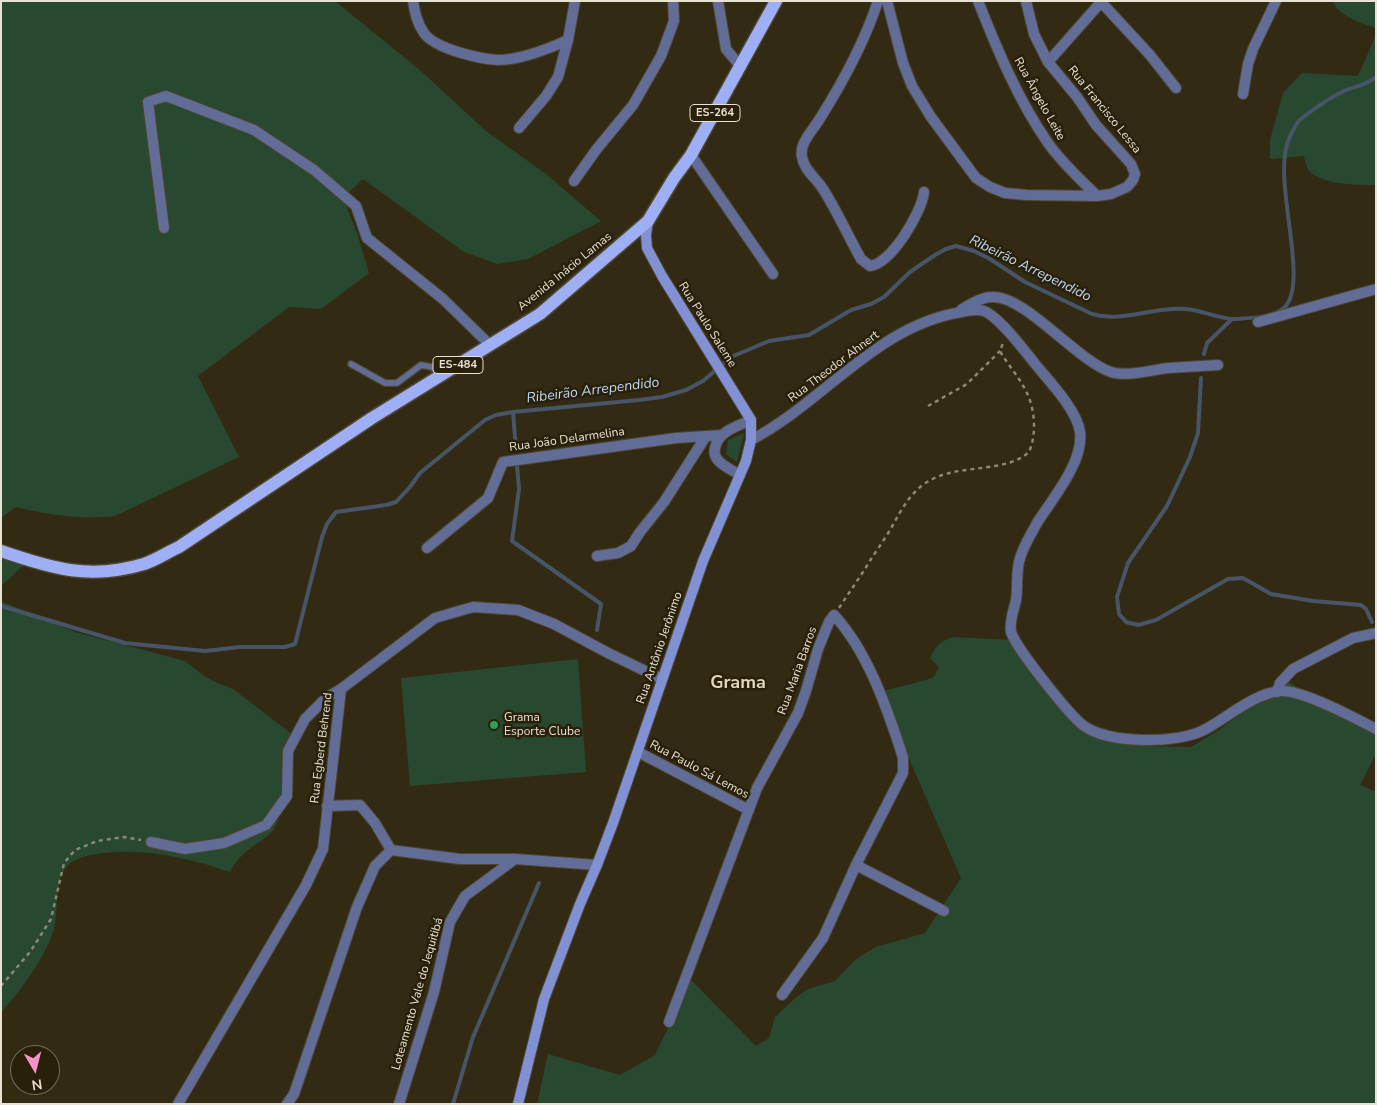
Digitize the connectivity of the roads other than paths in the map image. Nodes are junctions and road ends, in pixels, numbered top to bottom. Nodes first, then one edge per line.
1 (413, 1) edge
2 (575, 1) edge
3 (673, 1) edge
4 (718, 1) edge
5 (776, 1) edge
6 (878, 1) edge
7 (887, 1) edge
8 (978, 1) edge
9 (1026, 1) edge
10 (1276, 1) edge
11 (1102, 2) edge
12 (568, 40) junction
13 (1048, 62) junction
14 (741, 67) junction
15 (1176, 88) dead end
16 (1243, 94) dead end
17 (520, 128) dead end
18 (692, 155) junction
19 (574, 181) dead end
20 (924, 192) dead end
21 (1098, 196) junction
22 (648, 221) junction
23 (164, 228) dead end
24 (773, 274) dead end
25 (1376, 289) edge
26 (958, 312) junction
27 (1258, 322) dead end
28 (490, 345) junction
29 (351, 364) dead end
30 (1218, 365) dead end
31 (441, 375) junction
32 (751, 420) junction
33 (722, 435) junction
34 (706, 436) junction
35 (751, 440) junction
36 (740, 475) junction
37 (427, 548) dead end
38 (1, 550) edge
39 (597, 556) dead end
40 (1376, 632) edge
41 (662, 679) junction
42 (341, 689) junction
43 (1277, 692) junction
44 (1376, 729) edge
45 (638, 752) junction
46 (327, 806) junction
47 (749, 810) junction
48 (151, 842) road end
49 (391, 850) junction
50 (515, 859) junction
51 (856, 865) junction
52 (597, 866) junction
53 (944, 911) dead end
54 (782, 995) dead end
55 (669, 1022) dead end
56 (178, 1104) edge
57 (287, 1104) edge
58 (399, 1104) edge
59 (518, 1104) edge

1 - 12 street
2 - 12 street
3 - 19 street
4 - 14 street
5 - 14 main road, Avenida Inácio Lamas / ES-264
6 - 20 street
7 - 21 street
8 - 21 street, Rua Ângelo Leite
9 - 13 street, Rua Francisco Lessa
10 - 16 street
11 - 13 street
11 - 15 street
12 - 17 street
13 - 21 street, Rua Francisco Lessa
14 - 18 main road, Avenida Inácio Lamas / ES-264
18 - 22 main road, Avenida Inácio Lamas / ES-264
18 - 24 street
22 - 28 main road, Avenida Inácio Lamas / ES-484
22 - 32 main road, Rua Paulo Saleme
23 - 28 street
25 - 27 street
26 - 30 street
26 - 35 street, Rua Theodor Ahnert
26 - 43 street, Rua Theodor Ahnert
28 - 31 main road, Avenida Inácio Lamas / ES-484
29 - 31 lane
31 - 38 main road, Avenida Inácio Lamas / ES-484
32 - 33 street
32 - 35 main road
33 - 34 street, Rua João Delarmelina
33 - 36 street
34 - 37 street, Rua João Delarmelina
34 - 39 street
35 - 36 main road, Rua Antônio Jerônimo
36 - 41 main road, Rua Antônio Jerônimo
40 - 43 street
41 - 42 street, Rua Egberd Behrend
41 - 45 main road, Rua Antônio Jerônimo
42 - 46 street, Rua Egberd Behrend
42 - 48 street
43 - 44 street
45 - 47 street, Rua Paulo Sá Lemos
45 - 52 main road, Rua Antônio Jerônimo
46 - 49 street
46 - 56 street, Rua Egberd Behrend
47 - 51 street, Rua Maria Barros
47 - 55 street, Rua Maria Barros
49 - 50 street
49 - 57 street
50 - 52 street
50 - 58 street, Loteamento Vale do Jequitibá
51 - 53 street
51 - 54 street
52 - 59 main road, Rua Antônio Jerônimo

